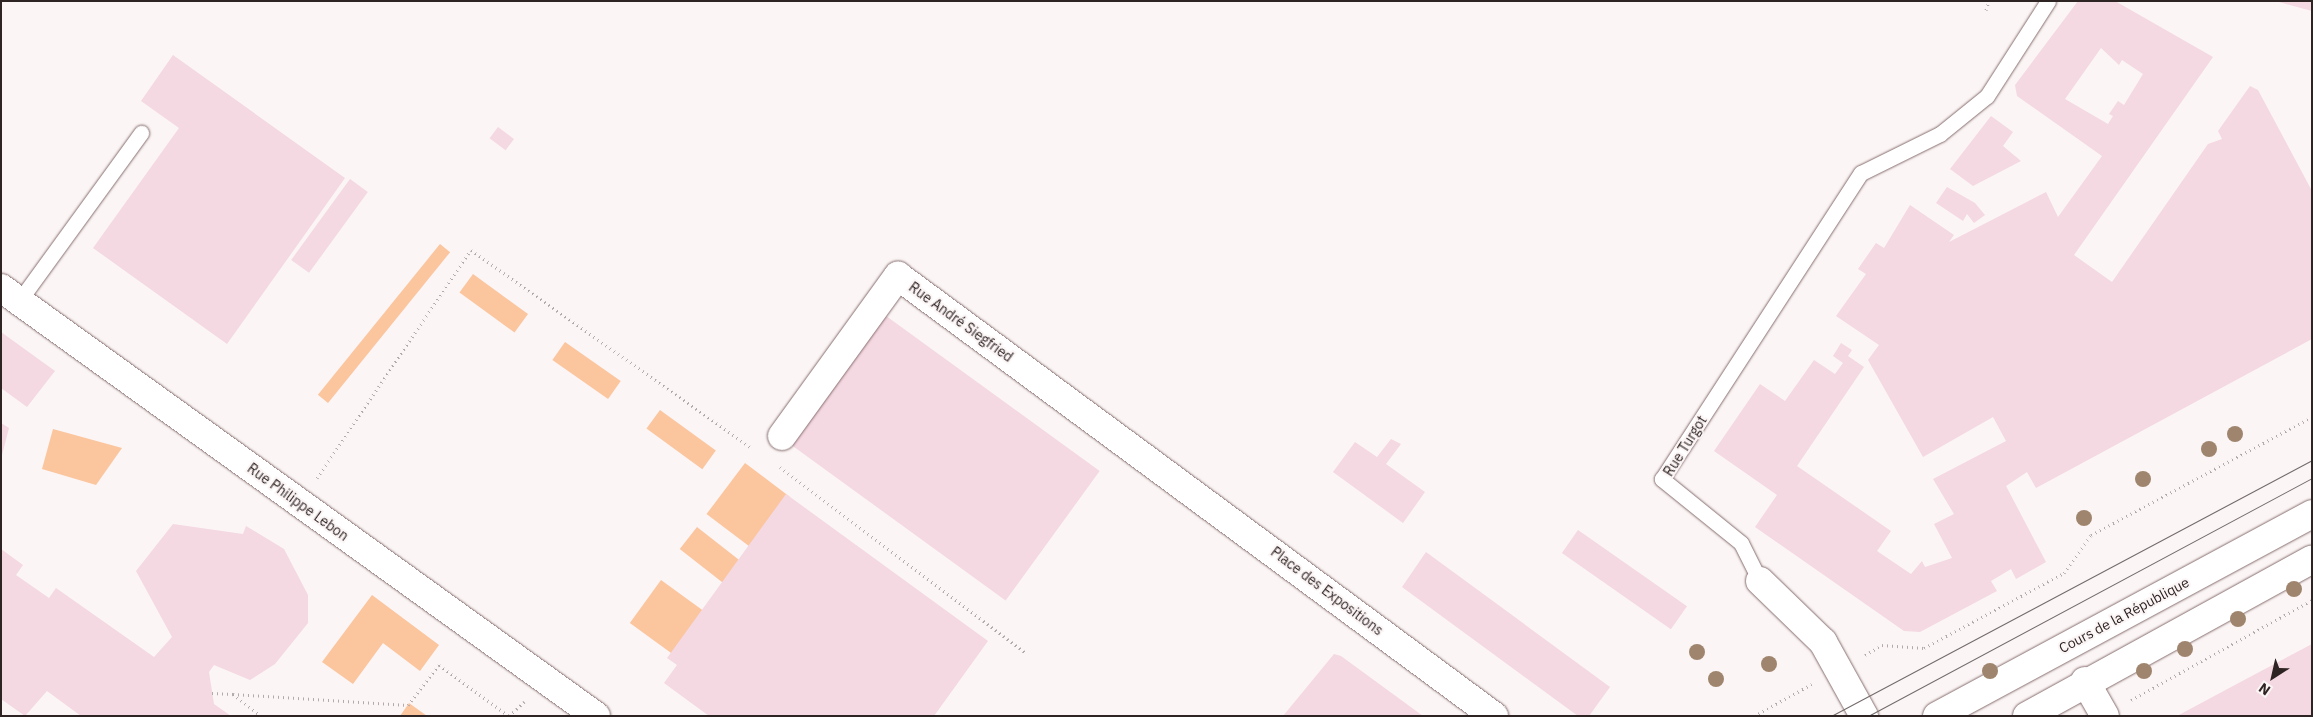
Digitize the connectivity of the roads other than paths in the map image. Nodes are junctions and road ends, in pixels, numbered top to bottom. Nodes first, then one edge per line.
1 (2048, 1) edge
2 (141, 133) dead end
3 (10, 294) edge
4 (782, 436) dead end
5 (1160, 467) joint
6 (2312, 514) edge
7 (2312, 559) edge
8 (1760, 581) joint
9 (2085, 681) junction
10 (2104, 715) edge
11 (596, 716) edge
12 (1494, 716) edge
13 (1864, 716) edge
14 (1936, 716) edge
15 (2028, 716) edge

1 - 8 lane, Rue Turgot
2 - 3 lane
3 - 11 street, Rue Philippe Lebon
4 - 5 street, Rue André Siegfried
5 - 12 street, Place des Expositions
6 - 14 street, Cours de la République
7 - 9 street
8 - 13 street, Rue Turgot
9 - 10 street
9 - 15 street

